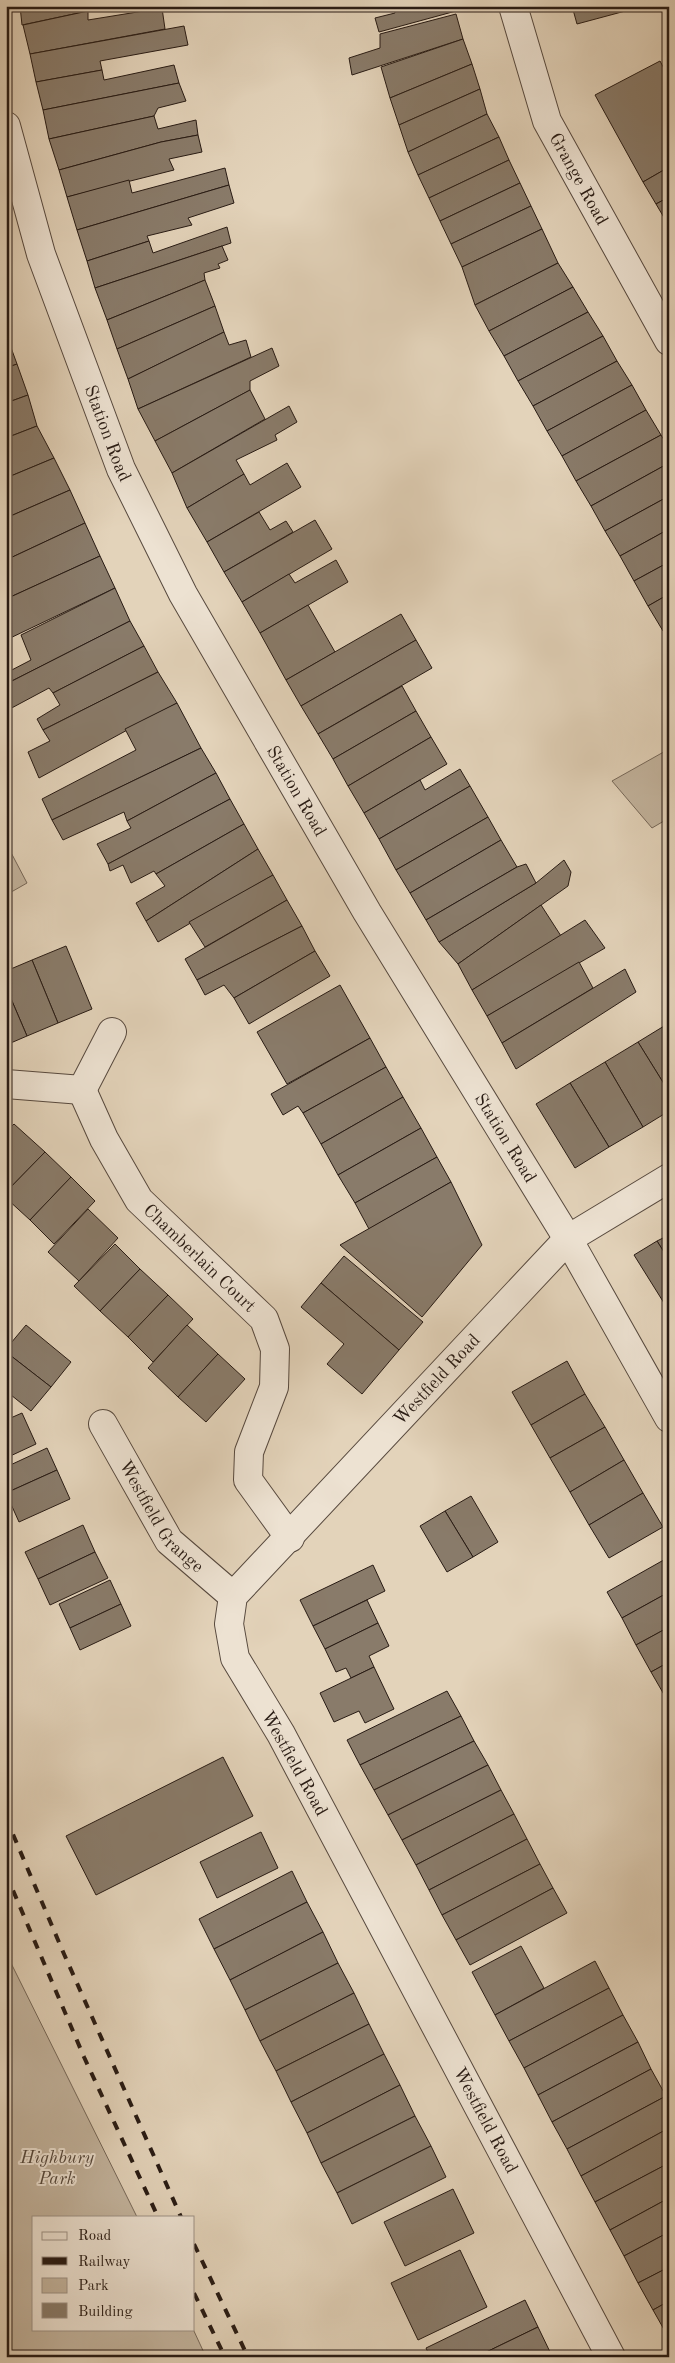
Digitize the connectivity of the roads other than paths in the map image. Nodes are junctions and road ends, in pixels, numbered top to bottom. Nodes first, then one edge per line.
1 (513, 6) edge
2 (6, 126) edge
3 (669, 341) edge
4 (112, 1032) dead end
5 (6, 1084) edge
6 (82, 1090) junction
7 (669, 1178) edge
8 (568, 1239) junction
9 (669, 1418) edge
10 (103, 1424) dead end
11 (290, 1538) junction
12 (233, 1596) junction
13 (611, 2357) edge

1 - 3 street, Grange Road
2 - 8 street, Station Road
4 - 6 street
5 - 6 street
6 - 11 street, Chamberlain Court
7 - 8 street, Westfield Road
8 - 9 street, Station Road
8 - 11 street, Westfield Road
10 - 12 street, Westfield Grange
11 - 12 street, Westfield Road
12 - 13 street, Westfield Road

